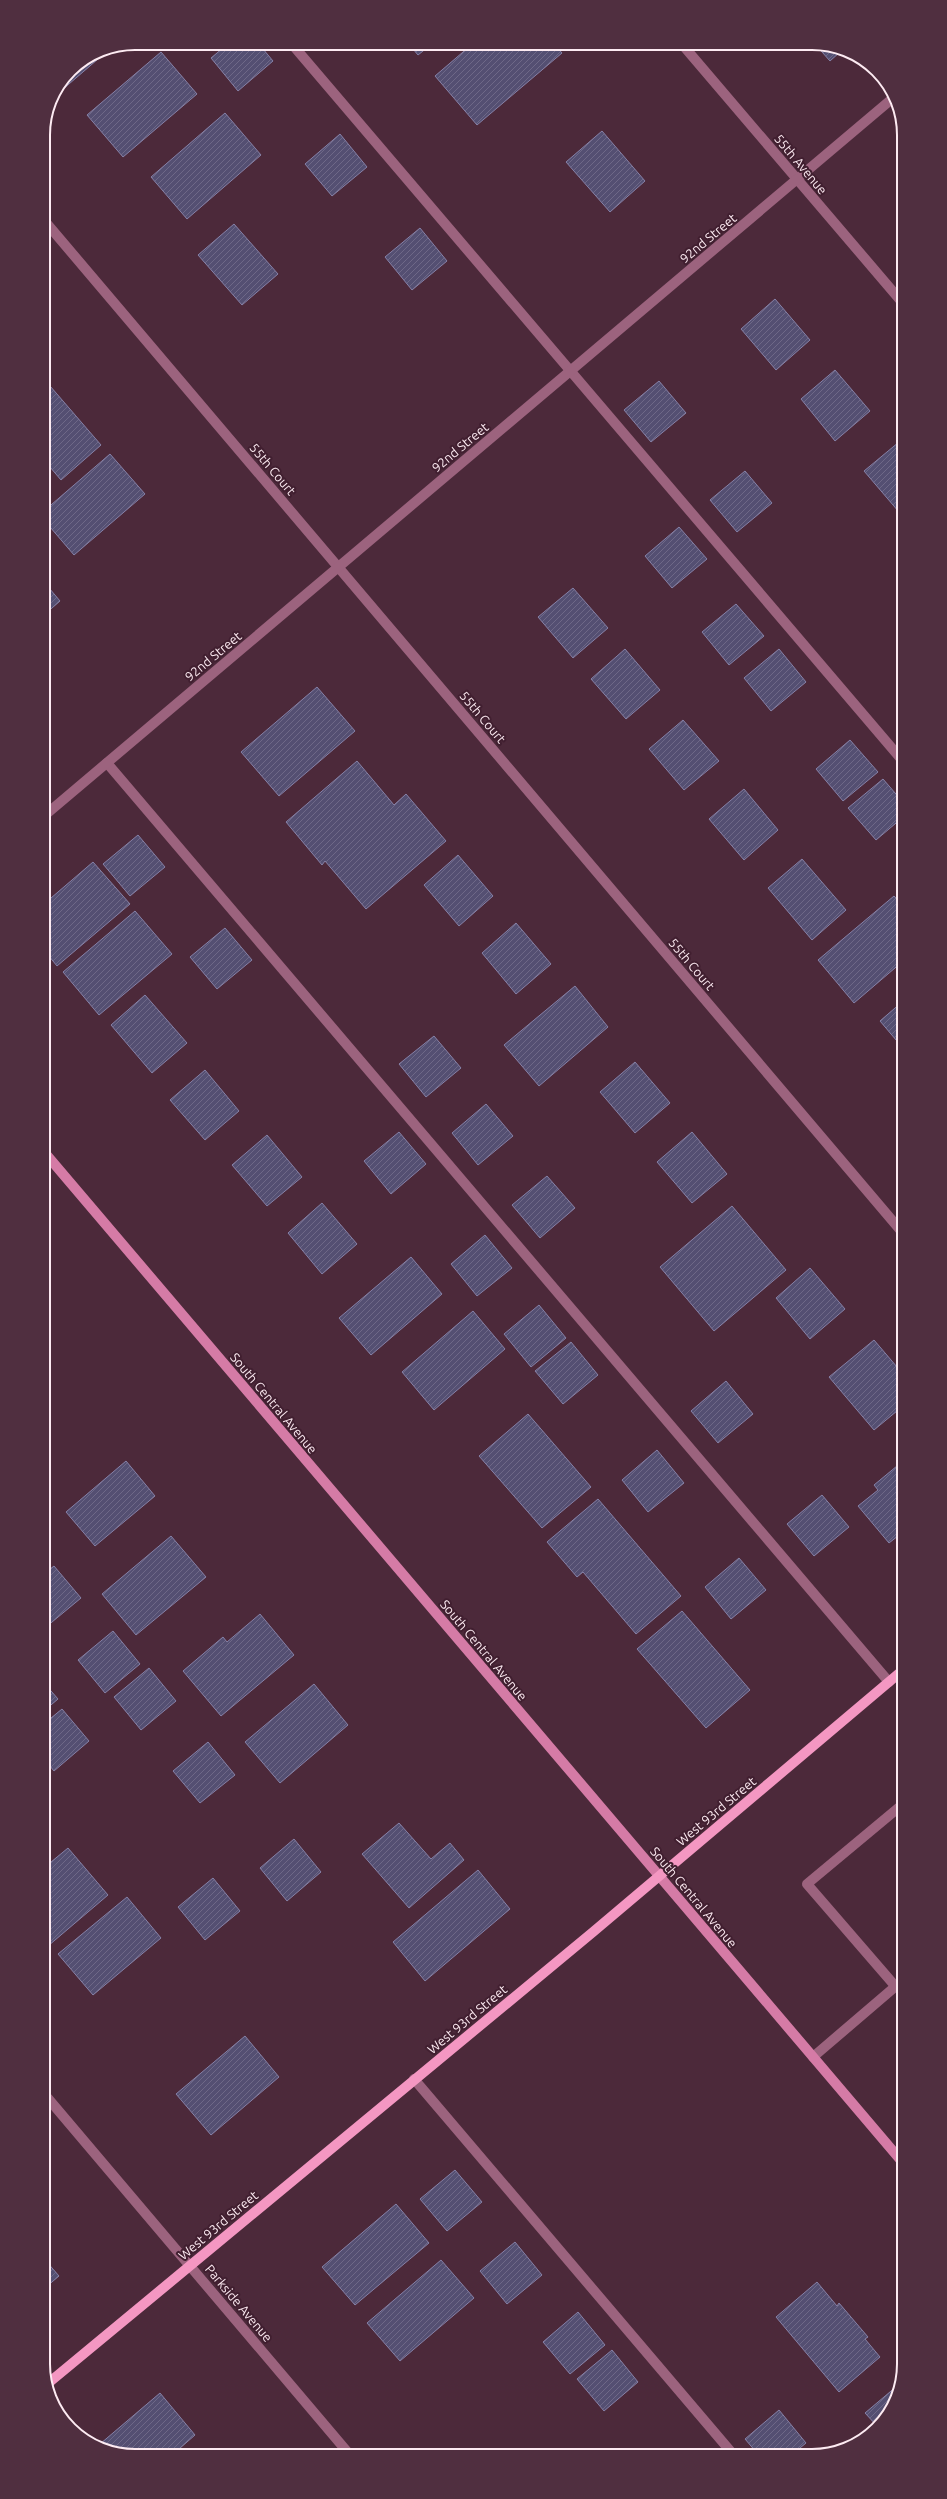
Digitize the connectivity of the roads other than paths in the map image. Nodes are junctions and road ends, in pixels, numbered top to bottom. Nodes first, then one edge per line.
1 (297, 50) edge
2 (687, 50) edge
3 (890, 100) edge
4 (797, 180) junction
5 (50, 226) edge
6 (897, 296) edge
7 (570, 370) junction
8 (338, 567) junction
9 (897, 754) edge
10 (107, 763) junction
11 (50, 811) edge
12 (50, 1160) edge
13 (897, 1226) edge
14 (897, 1675) edge
15 (889, 1682) junction
16 (897, 1809) edge
17 (659, 1876) junction
18 (897, 1980) edge
19 (897, 1986) edge
20 (812, 2057) junction
21 (414, 2079) junction
22 (50, 2101) edge
23 (897, 2156) edge
24 (190, 2265) junction
25 (52, 2380) edge
26 (345, 2449) edge
27 (729, 2449) edge

1 - 7 street
2 - 4 street, 55th Avenue
3 - 4 street, 92nd Street
4 - 6 street, 55th Avenue
4 - 7 street, 92nd Street
5 - 8 street, 55th Court
7 - 8 street, 92nd Street
7 - 9 street
8 - 10 street, 92nd Street
8 - 13 street, 55th Court
10 - 11 street, 92nd Street
10 - 15 street
12 - 17 street, South Central Avenue
14 - 15 main road, West 93rd Street
15 - 17 main road, West 93rd Street
16 - 18 street
17 - 20 street, South Central Avenue
17 - 21 main road, West 93rd Street
19 - 20 street
20 - 23 street, South Central Avenue
21 - 24 main road, West 93rd Street
21 - 27 street
22 - 24 street, Parkside Avenue
24 - 25 main road, West 93rd Street
24 - 26 street, Parkside Avenue

